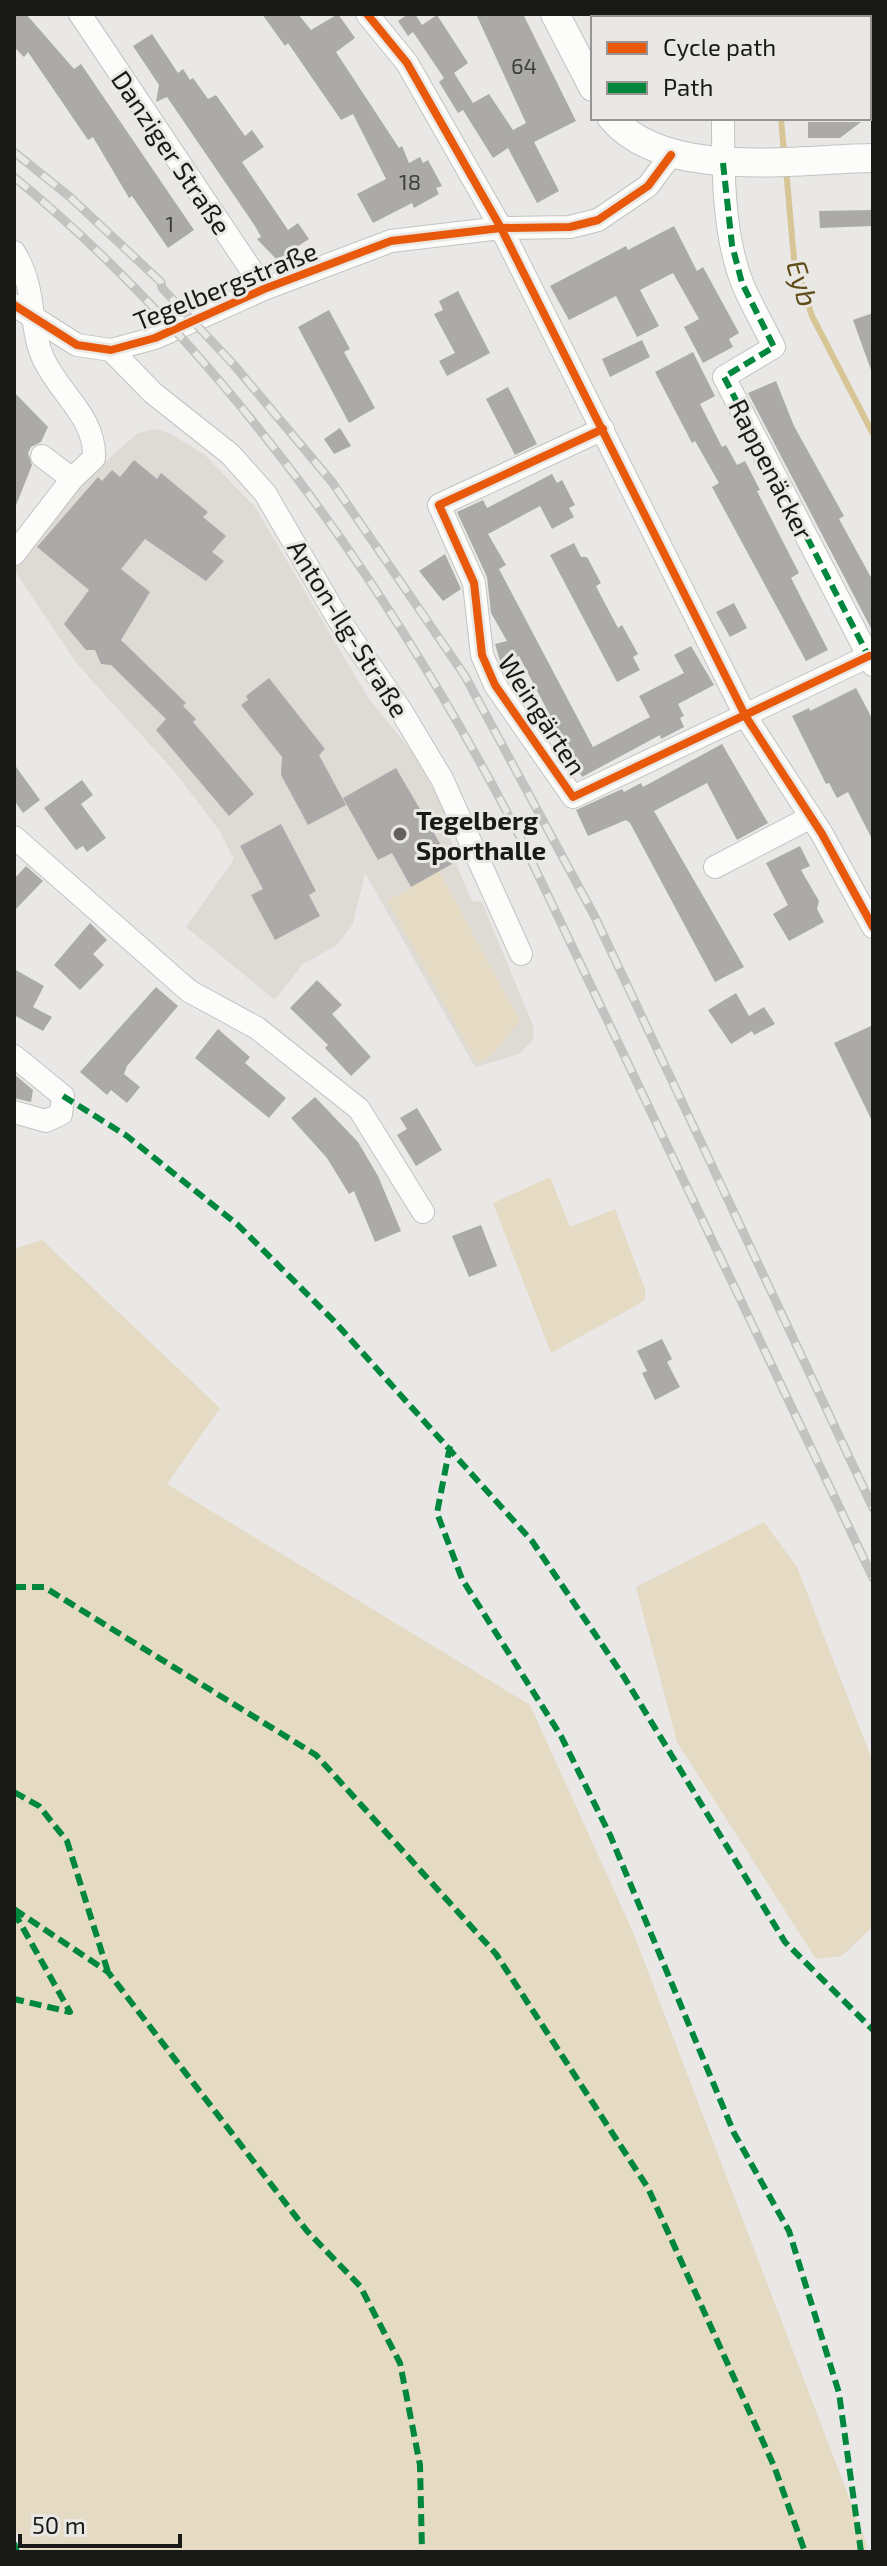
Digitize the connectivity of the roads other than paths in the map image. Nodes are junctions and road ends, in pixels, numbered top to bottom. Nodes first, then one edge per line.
1 (80, 14) edge
2 (367, 14) edge
3 (555, 14) edge
4 (591, 83) edge
5 (615, 120) edge
6 (723, 120) edge
7 (671, 155) junction
8 (873, 158) edge
9 (723, 163) junction
10 (501, 228) junction
11 (14, 252) edge
12 (264, 289) junction
13 (14, 305) edge
14 (36, 321) junction
15 (111, 350) junction
16 (603, 429) junction
17 (42, 456) dead end
18 (72, 479) junction
19 (14, 554) edge
20 (871, 661) edge
21 (746, 717) junction
22 (811, 817) junction
23 (14, 837) edge
24 (715, 867) dead end
25 (873, 927) edge
26 (521, 954) dead end
27 (14, 1056) edge
28 (14, 1112) edge
29 (423, 1212) dead end

1 - 12 street, Danziger Straße
2 - 10 street
3 - 4 main road
5 - 7 main road
6 - 9 street
7 - 9 main road
7 - 10 street, Tegelbergstraße
8 - 9 main road
9 - 20 street, Rappenäcker
10 - 12 street, Tegelbergstraße
10 - 16 street
11 - 14 street
12 - 15 street, Tegelbergstraße
13 - 14 street, Tegelbergstraße
14 - 15 street, Tegelbergstraße
14 - 18 street
15 - 26 street, Anton-Ilg-Straße
16 - 21 street
16 - 21 street, Weingärten
17 - 18 street
18 - 19 street
20 - 21 street, Rappenäcker
21 - 22 street
22 - 24 street
22 - 25 street
23 - 29 street
27 - 28 street

